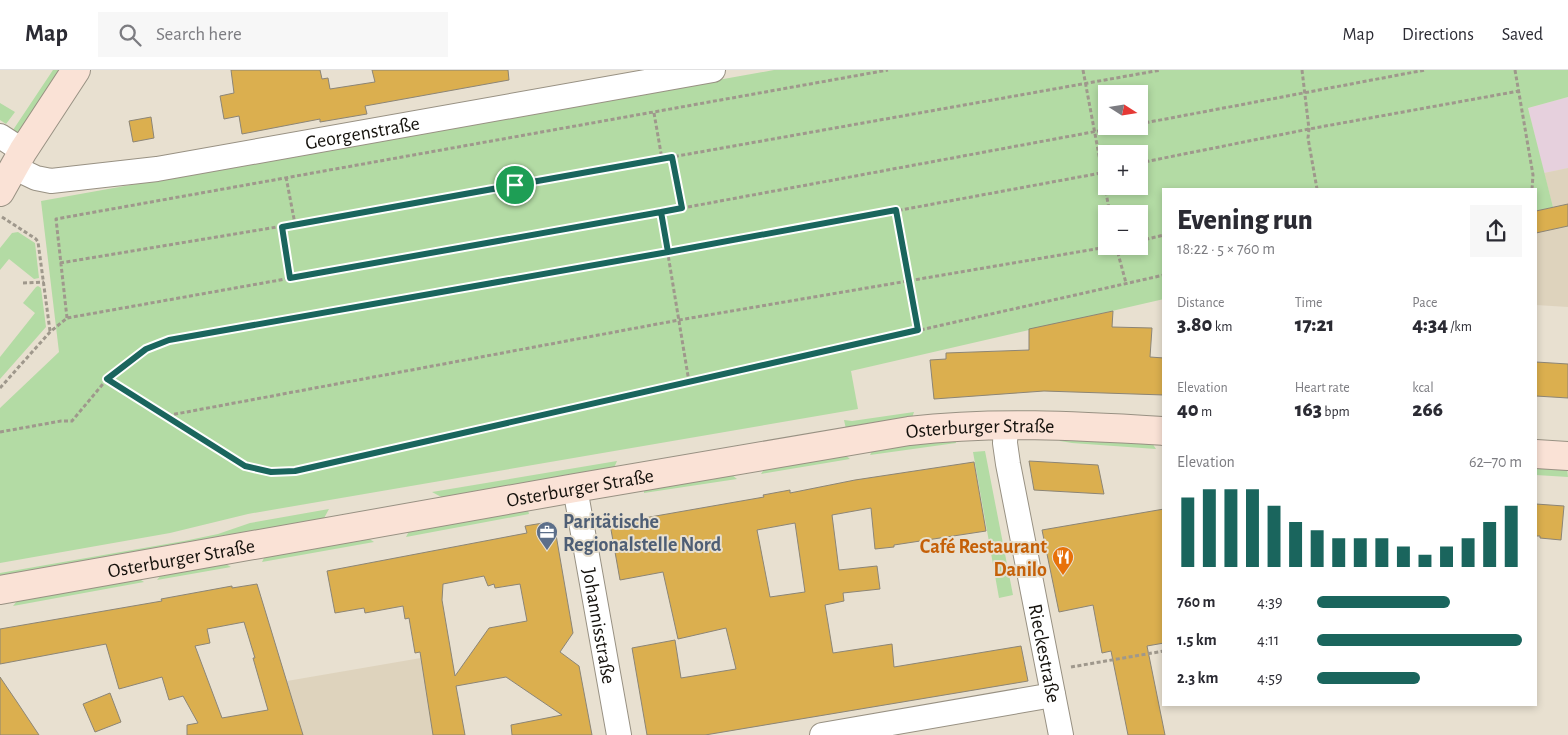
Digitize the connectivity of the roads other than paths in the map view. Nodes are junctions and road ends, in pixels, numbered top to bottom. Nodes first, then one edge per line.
1 (76, 70) edge
2 (713, 70) edge
3 (0, 136) edge
4 (18, 159) junction
5 (0, 192) edge
6 (1006, 425) junction
7 (1162, 431) edge
8 (1537, 454) edge
9 (1568, 456) edge
10 (574, 488) junction
11 (0, 590) edge
12 (1053, 695) junction
13 (619, 735) edge
14 (822, 735) edge
15 (1061, 735) edge

1 - 4 street
2 - 4 street, Georgenstraße
3 - 4 street, Georgenstraße
4 - 5 street
6 - 7 street, Osterburger Straße
6 - 10 street, Osterburger Straße
6 - 12 street, Rieckestraße
8 - 9 street
10 - 11 street, Osterburger Straße
10 - 13 street, Johannisstraße
12 - 14 street
12 - 15 street, Rieckestraße

